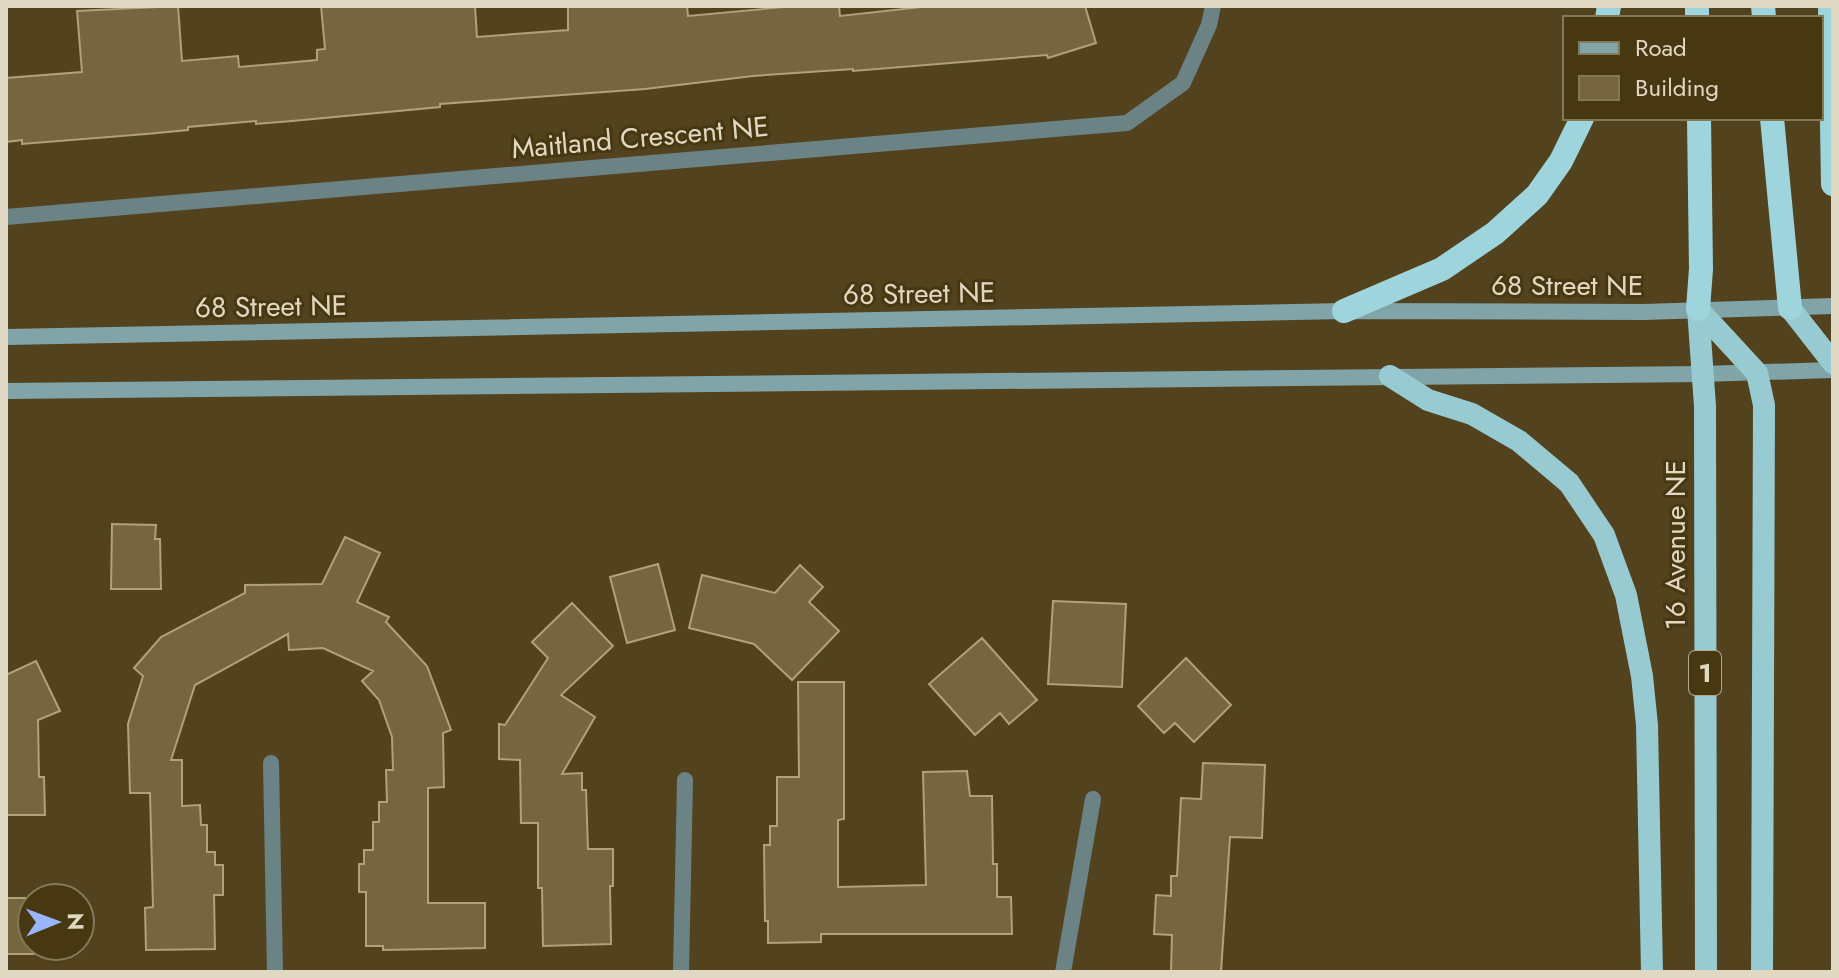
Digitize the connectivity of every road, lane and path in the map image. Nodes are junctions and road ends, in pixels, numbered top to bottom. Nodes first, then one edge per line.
1 (1213, 6) edge
2 (1830, 6) edge
3 (1581, 120) edge
4 (1699, 120) edge
5 (1772, 120) edge
6 (1833, 184) edge
7 (6, 217) edge
8 (1833, 306) edge
9 (1790, 308) junction
10 (1698, 309) junction
11 (1344, 311) junction
12 (6, 337) edge
13 (1833, 363) edge
14 (1833, 370) edge
15 (1757, 373) junction
16 (1702, 374) junction
17 (1390, 376) junction
18 (6, 391) edge
19 (271, 763) dead end
20 (685, 780) dead end
21 (1093, 799) dead end
22 (275, 972) edge
23 (681, 972) edge
24 (1063, 972) edge
25 (1652, 972) edge
26 (1706, 972) edge
27 (1762, 972) edge

1 - 7 street, Maitland Crescent NE
2 - 6 highway
3 - 11 highway
4 - 10 highway, 16 Avenue NE / 1
5 - 9 highway
8 - 9 main road, 68 Street NE
9 - 10 main road, 68 Street NE
9 - 13 highway
10 - 11 main road, 68 Street NE
10 - 15 highway
10 - 16 highway, 16 Avenue NE / 1
11 - 12 main road, 68 Street NE
14 - 15 main road
15 - 16 main road
15 - 27 highway
16 - 17 main road
16 - 26 highway, 16 Avenue NE / 1
17 - 18 main road
17 - 25 highway
19 - 22 street
20 - 23 street
21 - 24 street

